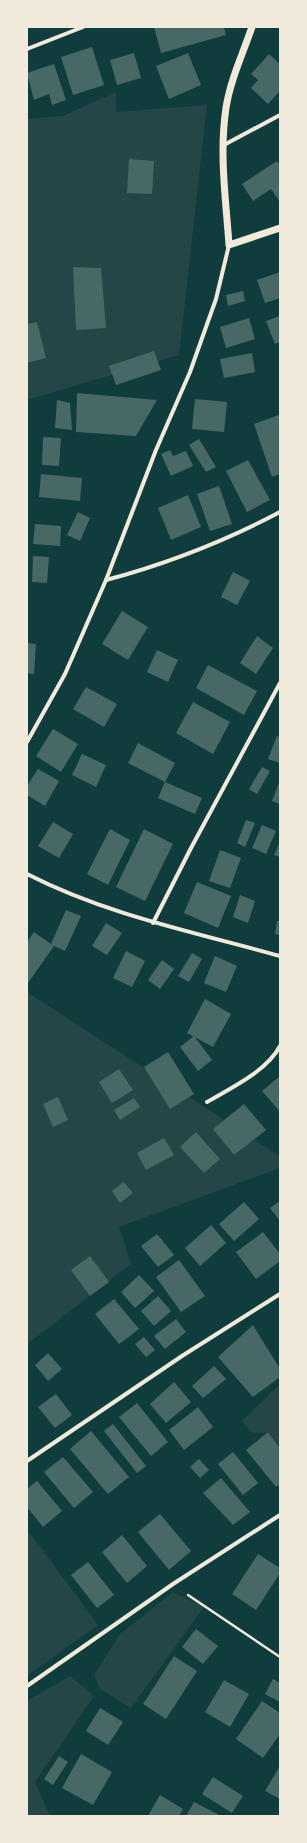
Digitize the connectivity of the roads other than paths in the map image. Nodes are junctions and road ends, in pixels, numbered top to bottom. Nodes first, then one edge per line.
1 (83, 27) edge
2 (252, 27) edge
3 (27, 49) edge
4 (280, 115) edge
5 (222, 146) junction
6 (280, 228) edge
7 (229, 246) junction
8 (280, 512) edge
9 (106, 580) junction
10 (280, 683) edge
11 (27, 742) edge
12 (27, 874) edge
13 (152, 923) junction
14 (280, 956) edge
15 (280, 1046) edge
16 (207, 1102) dead end
17 (280, 1294) edge
18 (27, 1461) edge
19 (280, 1515) edge
20 (27, 1686) edge

1 - 3 street
2 - 5 street
4 - 5 street
5 - 7 street
6 - 7 street
7 - 9 street
8 - 9 street
9 - 11 street
10 - 13 street
12 - 13 street
13 - 14 street
15 - 16 street
17 - 18 street
19 - 20 street

